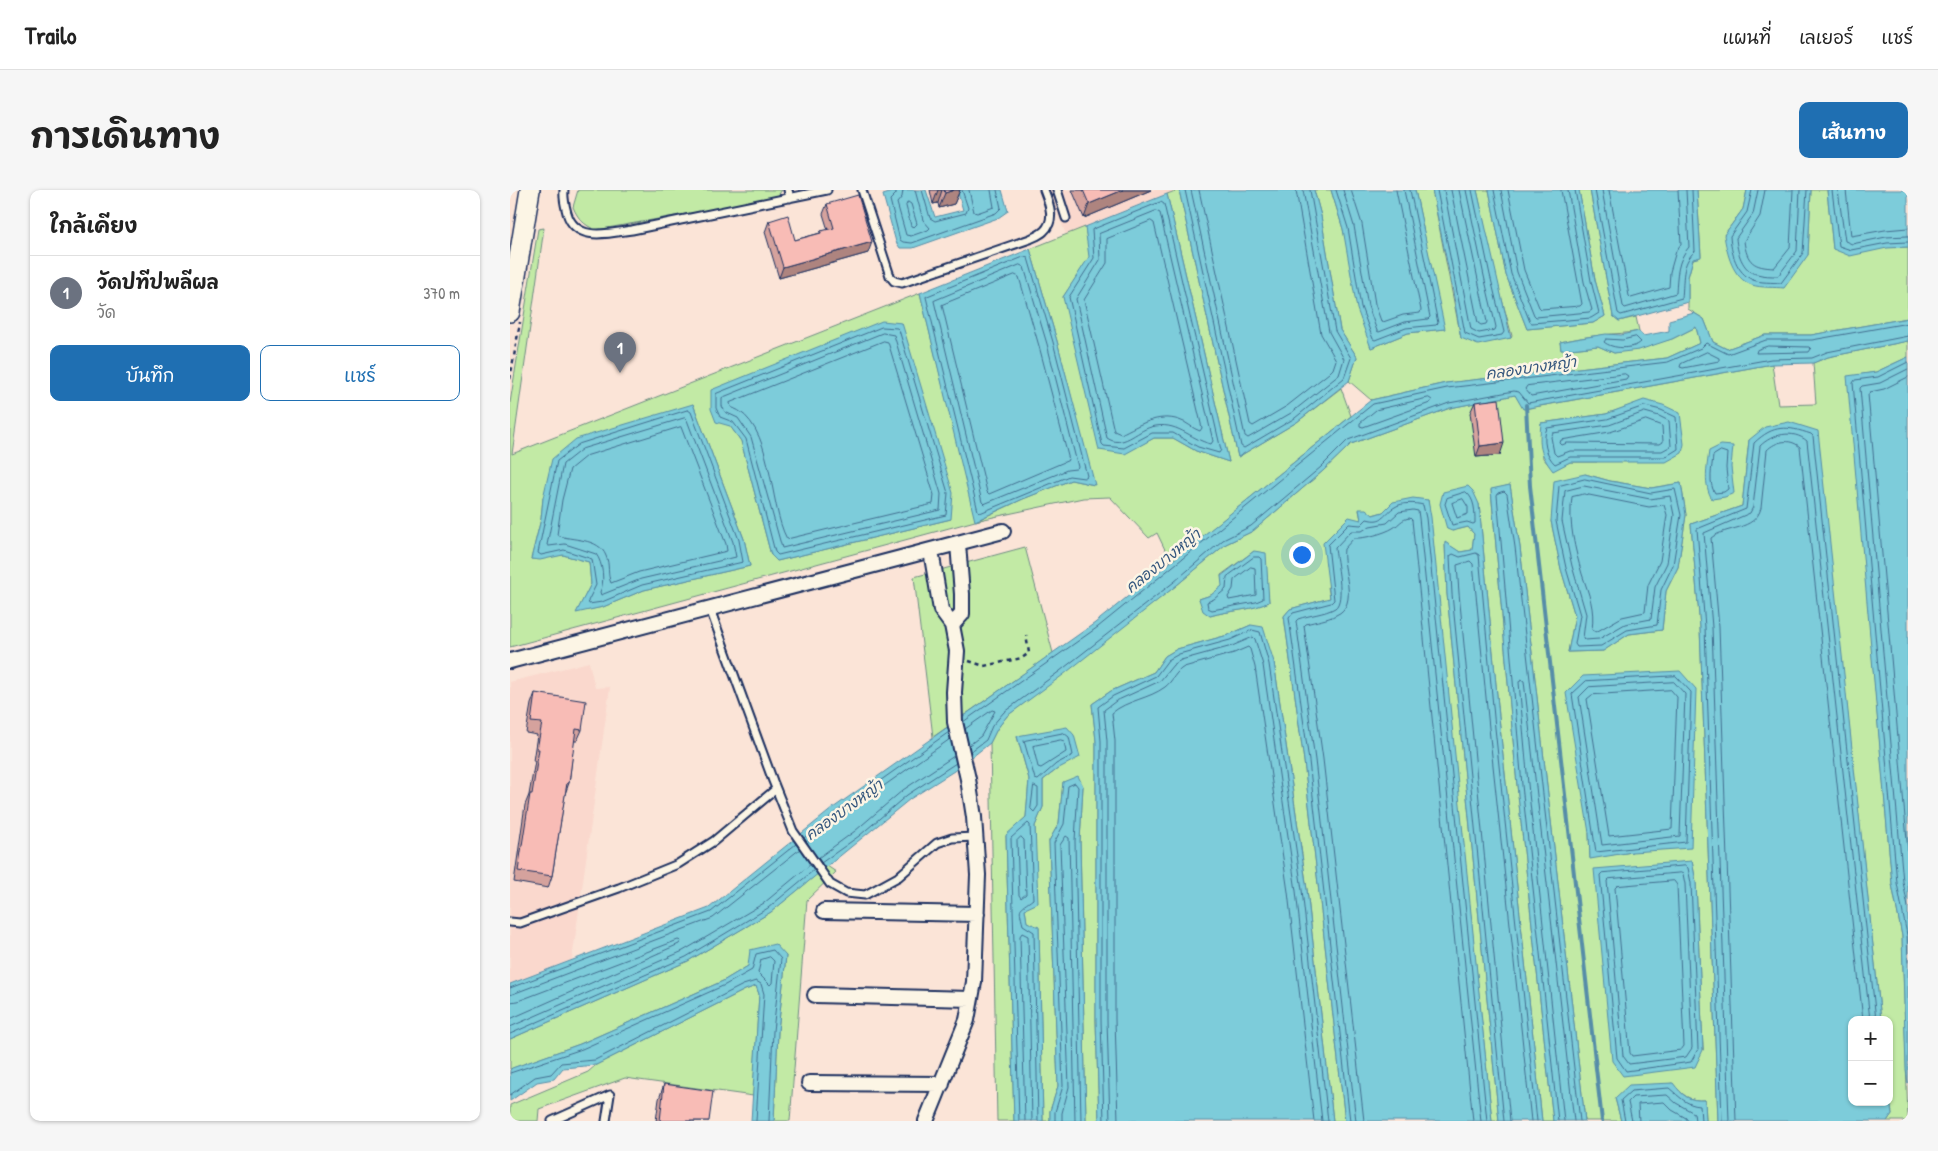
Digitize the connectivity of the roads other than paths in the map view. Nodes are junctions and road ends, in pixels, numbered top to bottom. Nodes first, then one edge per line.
1 (530, 190) edge
2 (564, 190) edge
3 (788, 190) edge
4 (827, 190) edge
5 (862, 190) edge
6 (1044, 190) edge
7 (1056, 190) edge
8 (790, 198) junction
9 (1066, 218) dead end
10 (510, 312) edge
11 (1003, 531) dead end
12 (958, 544) junction
13 (931, 551) junction
14 (710, 609) junction
15 (952, 625) junction
16 (510, 661) edge
17 (776, 789) junction
18 (975, 837) junction
19 (824, 911) dead end
20 (977, 914) junction
21 (510, 922) edge
22 (815, 995) dead end
23 (971, 999) junction
24 (809, 1084) dead end
25 (942, 1084) junction
26 (552, 1121) edge
27 (606, 1121) edge
28 (926, 1121) edge

1 - 10 main road
2 - 8 lane
3 - 8 lane
4 - 8 lane
5 - 6 lane
7 - 9 lane
11 - 12 street
12 - 13 street
12 - 15 street
13 - 14 street
13 - 15 street
14 - 16 street
14 - 17 lane
15 - 18 street
17 - 18 lane
17 - 21 lane
18 - 20 street
19 - 20 street
20 - 23 street
22 - 23 street
23 - 25 street
24 - 25 street
25 - 28 street
26 - 27 lane

